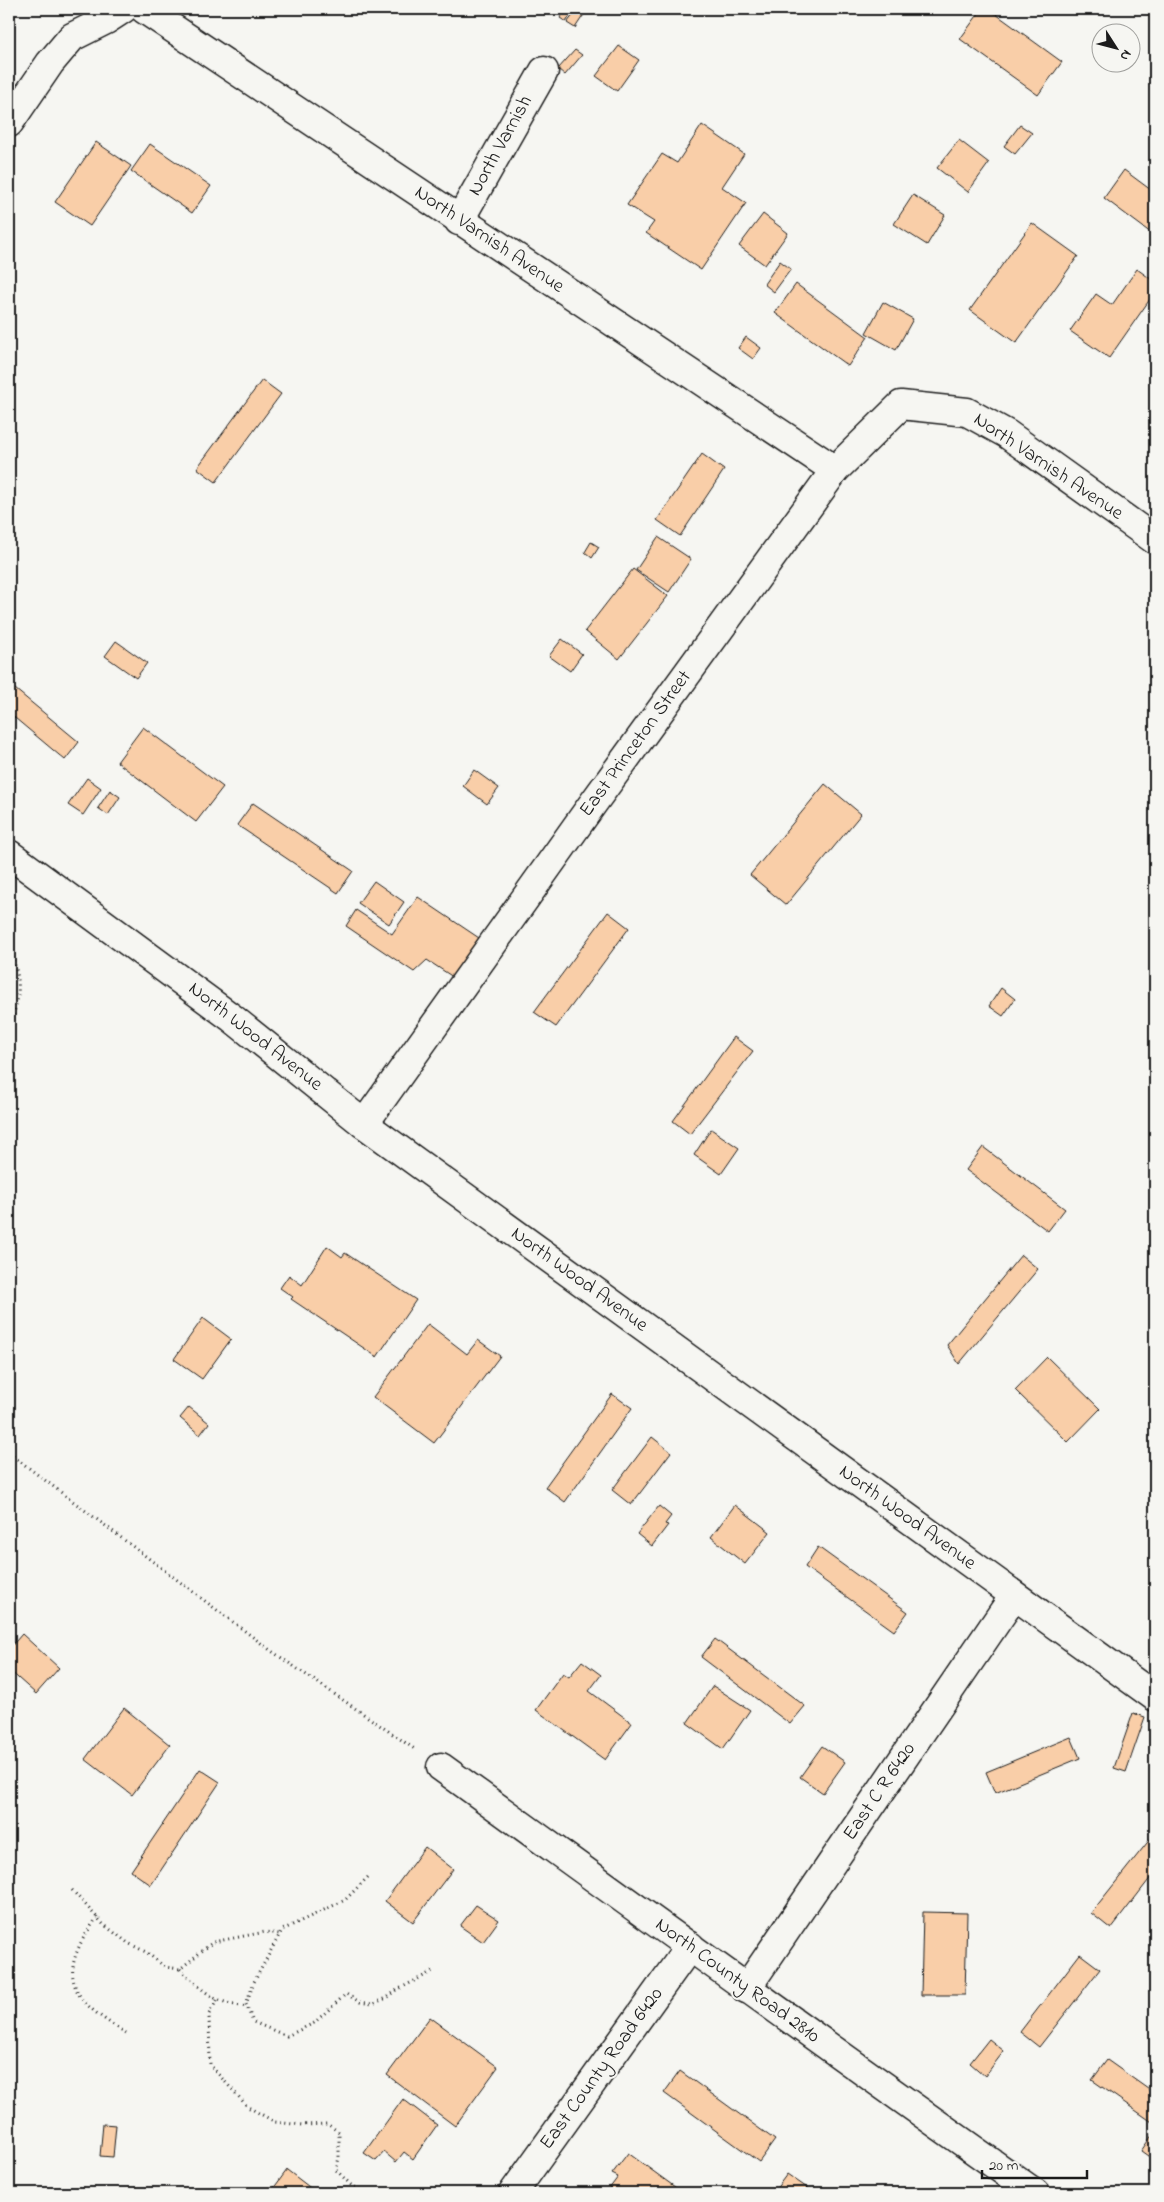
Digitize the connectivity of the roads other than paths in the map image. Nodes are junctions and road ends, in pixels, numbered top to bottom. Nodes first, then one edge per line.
1 (122, 9) edge
2 (144, 9) edge
3 (544, 71) dead end
4 (9, 123) edge
5 (459, 221) junction
6 (936, 408) joint
7 (835, 470) junction
8 (1155, 540) edge
9 (9, 854) edge
10 (364, 1124) junction
11 (1014, 1596) junction
12 (1155, 1697) edge
13 (442, 1767) road end
14 (690, 1946) junction
15 (746, 1989) junction
16 (513, 2193) edge
17 (1035, 2193) edge

1 - 4 street
2 - 5 street, North Varnish Avenue
3 - 5 street, North Varnish
5 - 7 street, North Varnish Avenue
6 - 7 street, East Princeton Street
6 - 8 street, North Varnish Avenue
7 - 10 street, East Princeton Street
9 - 10 street, North Wood Avenue
10 - 11 street, North Wood Avenue
11 - 12 street, North Wood Avenue
11 - 15 street, East C R 6420
13 - 14 street, North County Road 2810
14 - 15 street, North County Road 2810
14 - 16 street, East County Road 6420
15 - 17 street, North County Road 2810

